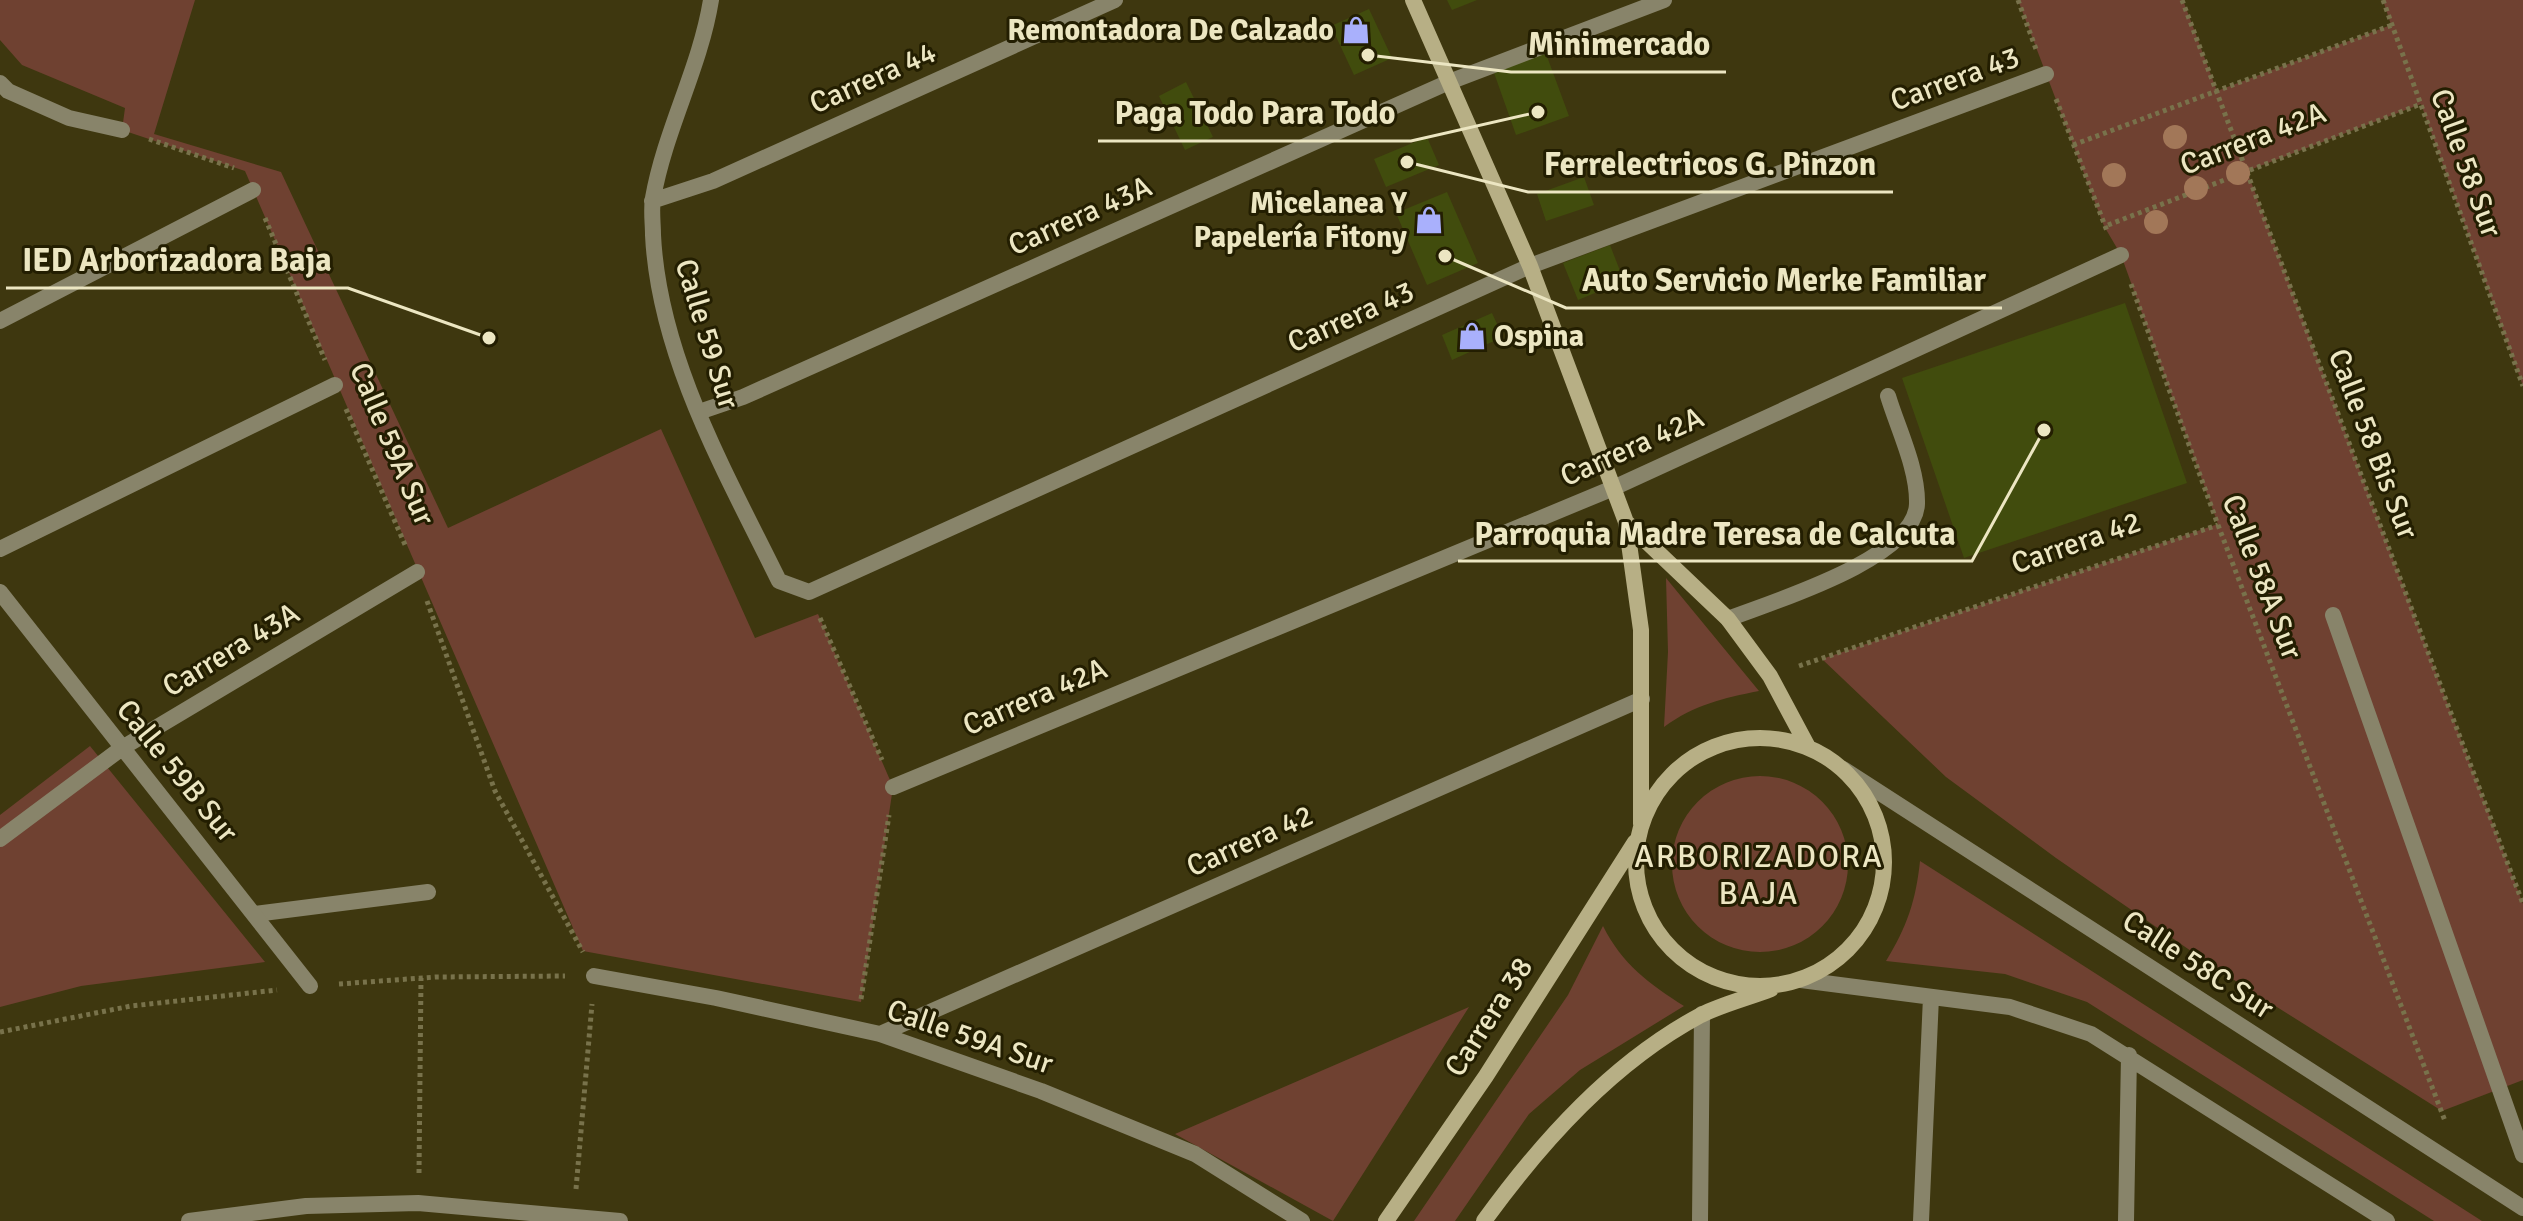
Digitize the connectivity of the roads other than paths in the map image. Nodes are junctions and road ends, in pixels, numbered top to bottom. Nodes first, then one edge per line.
1 (711, 0) edge
2 (1115, 0) edge
3 (1413, 0) edge
4 (1664, 0) edge
5 (2046, 74) road end
6 (1449, 82) junction
7 (3, 89) edge
8 (122, 130) road end
9 (253, 190) road end
10 (652, 201) junction
11 (2121, 255) road end
12 (1530, 266) junction
13 (0, 321) edge
14 (335, 385) road end
15 (1888, 396) dead end
16 (699, 412) junction
17 (1611, 489) junction
18 (1626, 522) junction
19 (0, 549) edge
20 (417, 572) road end
21 (779, 581) joint
22 (0, 592) edge
23 (2333, 615) dead end
24 (1728, 619) junction
25 (1642, 699) junction
26 (1808, 747) junction
27 (122, 748) junction
28 (1843, 769) junction
29 (893, 787) road end
30 (1638, 832) junction
31 (0, 839) edge
32 (428, 892) dead end
33 (255, 914) junction
34 (594, 976) road end
35 (1801, 980) junction
36 (1784, 985) junction
37 (310, 986) dead end
38 (1931, 997) junction
39 (1702, 1014) junction
40 (880, 1034) junction
41 (2129, 1055) junction
42 (2523, 1155) edge
43 (2523, 1208) edge
44 (189, 1221) edge
45 (620, 1221) edge
46 (1302, 1221) edge
47 (1386, 1221) edge
48 (1484, 1221) edge
49 (1700, 1221) edge
50 (1921, 1221) edge
51 (2126, 1221) edge
52 (2387, 1221) edge

1 - 10 street, Calle 59 Sur
2 - 10 street, Carrera 44
3 - 6 street
4 - 6 street, Carrera 43A
5 - 12 street, Carrera 43
6 - 12 street
6 - 16 street, Carrera 43A
7 - 8 street
9 - 13 street
10 - 16 street, Calle 59 Sur
11 - 17 street, Carrera 42A
12 - 17 street
12 - 21 street, Carrera 43
14 - 19 street
15 - 24 street
16 - 21 street, Calle 59 Sur
17 - 18 street
17 - 29 street, Carrera 42A
18 - 24 street
18 - 25 street
20 - 27 street, Carrera 43A
22 - 27 street, Calle 59B Sur
23 - 42 street
24 - 26 street
25 - 30 street
25 - 40 street, Carrera 42
26 - 28 street
26 - 30 street
27 - 31 street, Carrera 43A
27 - 33 street, Calle 59B Sur
28 - 35 street
28 - 43 street, Calle 58C Sur
30 - 36 street
30 - 47 street, Carrera 38
32 - 33 street
33 - 37 street, Calle 59B Sur
34 - 40 street, Calle 59A Sur
35 - 36 street
35 - 38 street
36 - 39 street
38 - 41 street
38 - 50 street
39 - 48 street
39 - 49 street
40 - 46 street, Calle 59A Sur
41 - 51 street
41 - 52 street
44 - 45 street

